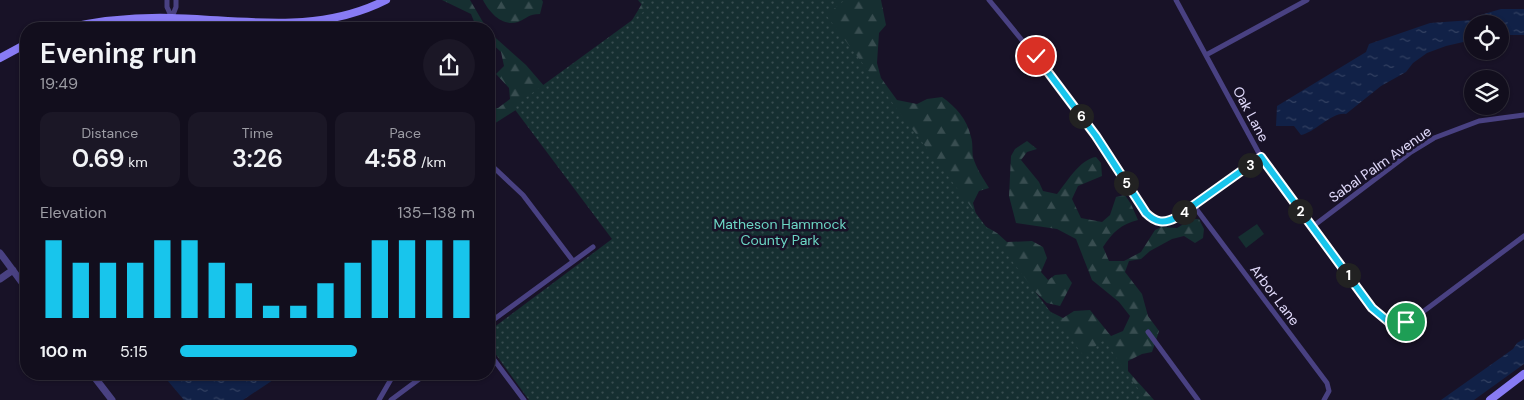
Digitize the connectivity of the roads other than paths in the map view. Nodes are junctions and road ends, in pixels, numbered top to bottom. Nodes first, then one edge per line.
1 (167, 0) edge
2 (176, 0) edge
3 (386, 0) edge
4 (989, 0) edge
5 (1176, 0) edge
6 (1307, 0) edge
7 (172, 18) junction
8 (139, 19) junction
9 (100, 22) edge
10 (140, 22) edge
11 (229, 22) edge
12 (305, 22) edge
13 (20, 47) edge
14 (1206, 55) junction
15 (0, 58) edge
16 (1524, 115) edge
17 (1261, 157) junction
18 (495, 169) edge
19 (1194, 206) junction
20 (1312, 227) junction
21 (1524, 236) edge
22 (593, 247) dead end
23 (0, 253) edge
24 (573, 261) junction
25 (12, 270) junction
26 (0, 279) edge
27 (20, 280) edge
28 (495, 319) edge
29 (1148, 332) dead end
30 (495, 361) edge
31 (1524, 374) edge
32 (97, 380) edge
33 (391, 380) edge
34 (418, 380) edge
35 (112, 400) edge
36 (379, 400) edge
37 (391, 400) edge
38 (524, 400) edge
39 (1198, 400) edge
40 (1324, 400) edge
41 (1490, 400) edge

1 - 7 street
2 - 7 street
3 - 12 main road
4 - 19 street
5 - 14 street, Oak Lane
6 - 14 street
7 - 8 main road
7 - 11 main road
8 - 9 main road
8 - 10 street
13 - 15 main road
14 - 17 street, Oak Lane
16 - 20 street, Sabal Palm Avenue
17 - 19 street
17 - 20 street, Oak Lane
18 - 24 street
19 - 40 street, Arbor Lane
20 - 21 street, Oak Lane
22 - 24 street
23 - 25 street
24 - 28 street
25 - 26 street
25 - 27 street
29 - 39 street
30 - 38 street
31 - 41 main road
32 - 35 street
33 - 36 street
34 - 37 street

